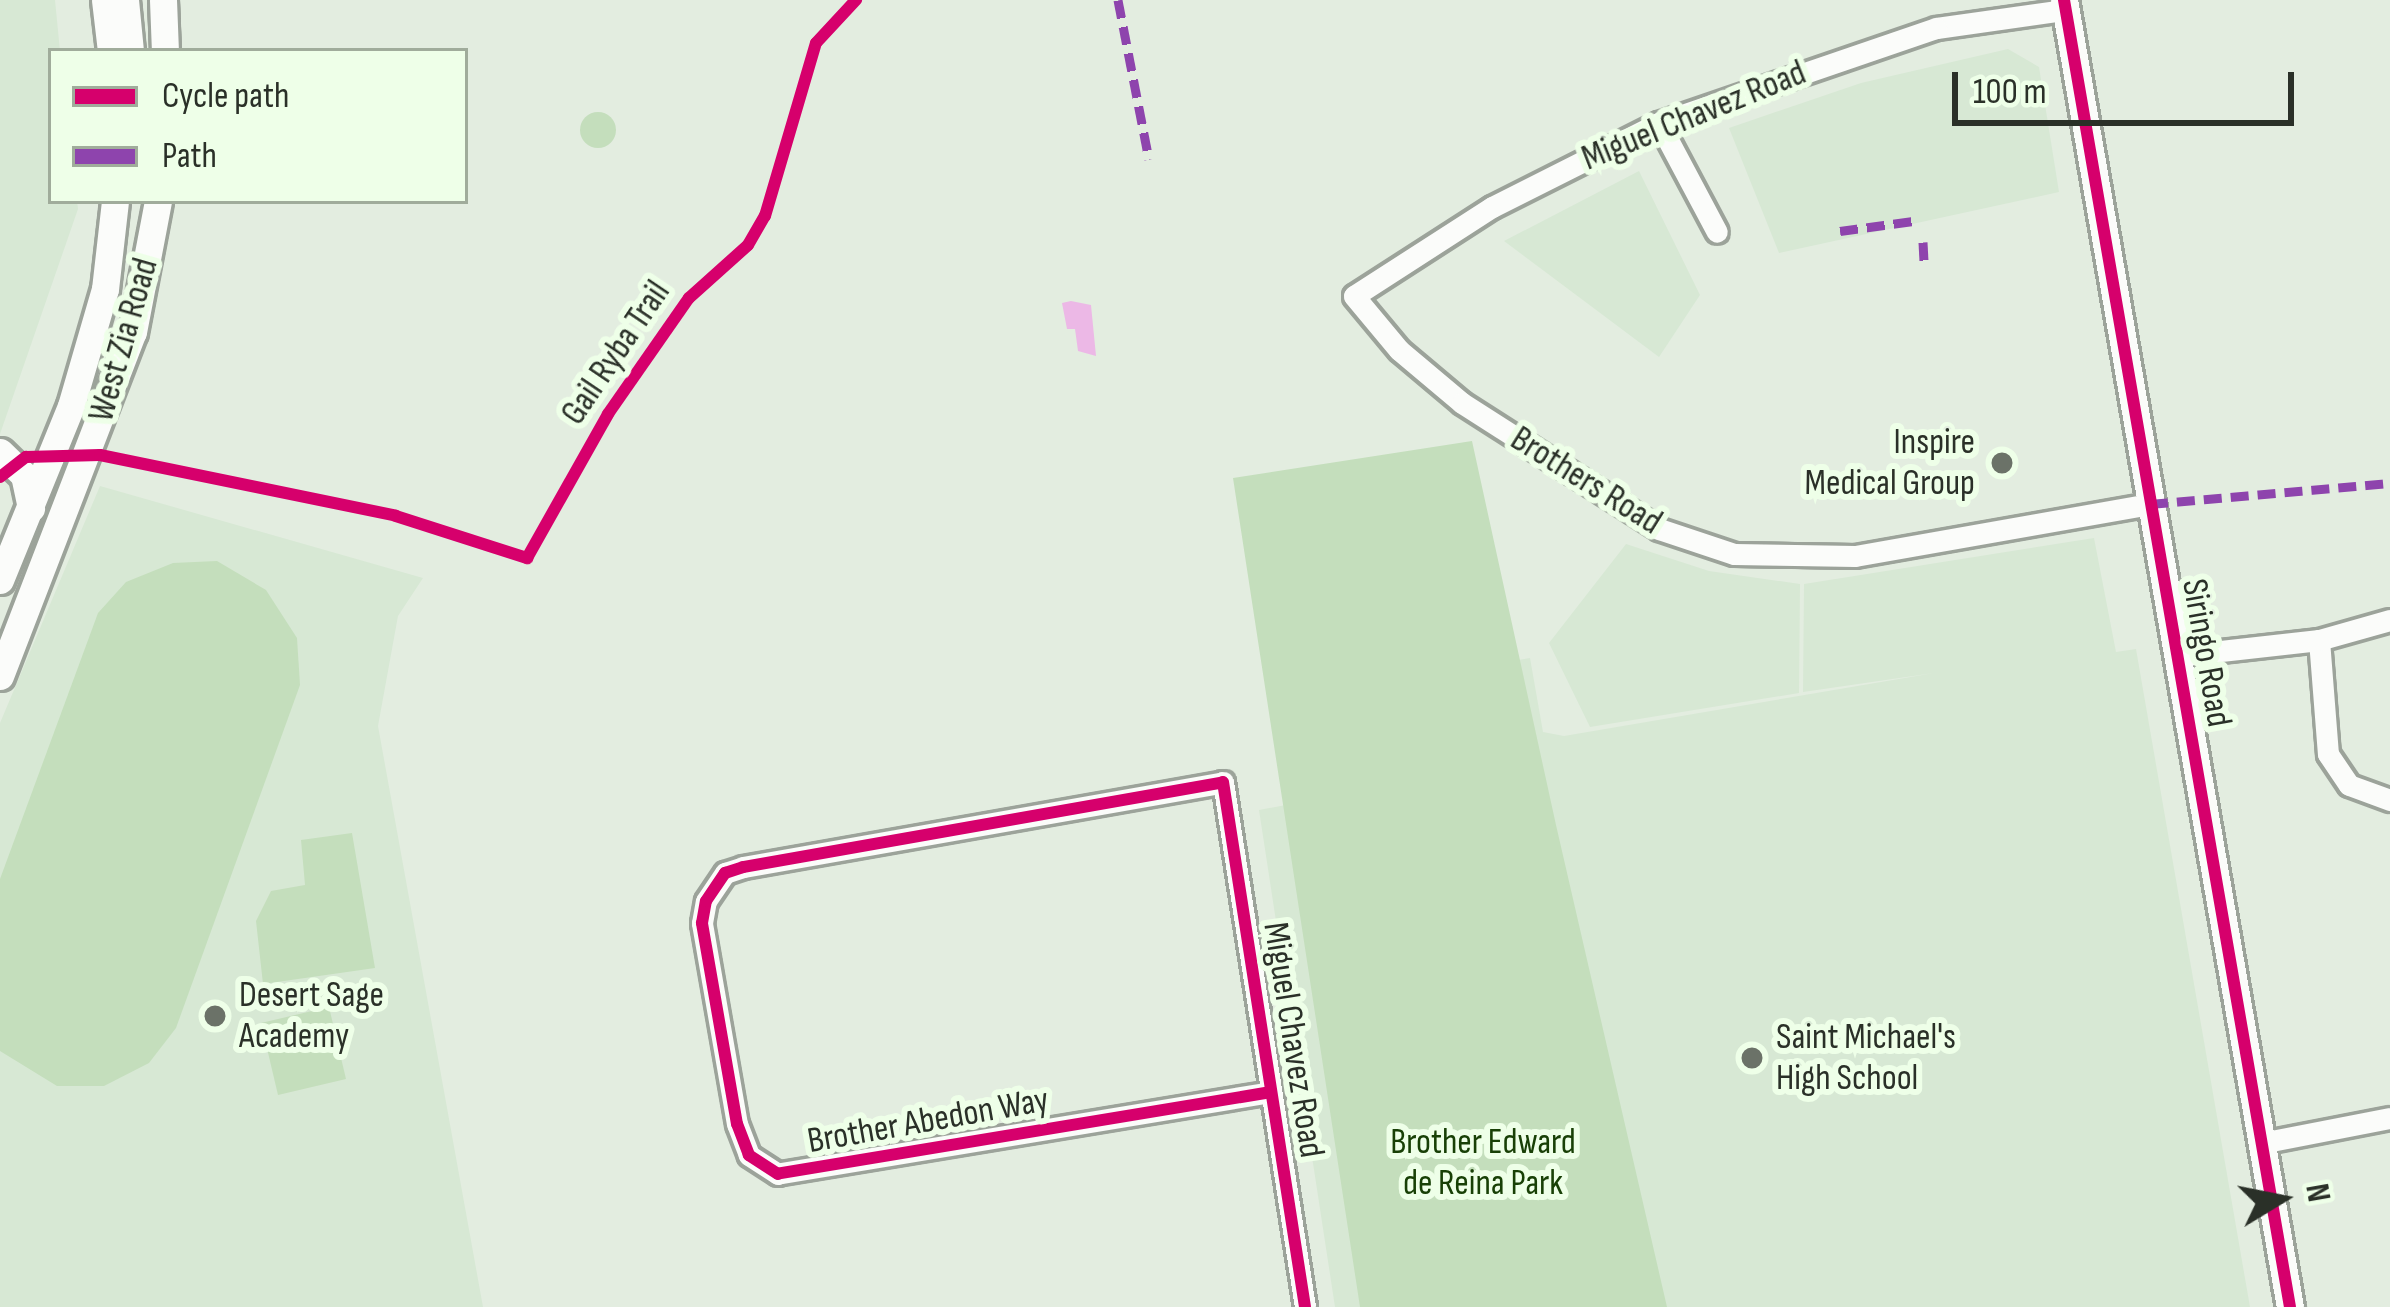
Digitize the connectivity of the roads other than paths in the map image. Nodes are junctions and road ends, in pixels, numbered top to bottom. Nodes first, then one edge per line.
1 (105, 0) edge
2 (124, 0) edge
3 (163, 0) edge
4 (2062, 3) edge
5 (111, 48) edge
6 (130, 48) edge
7 (165, 48) edge
8 (1659, 124) junction
9 (115, 204) edge
10 (157, 204) edge
11 (1718, 232) dead end
12 (1354, 296) joint
13 (0, 452) edge
14 (2150, 504) junction
15 (31, 508) junction
16 (0, 580) edge
17 (2390, 620) edge
18 (2319, 640) junction
19 (2176, 656) junction
20 (0, 676) edge
21 (1223, 782) joint
22 (2390, 800) edge
23 (1271, 1092) junction
24 (2390, 1118) edge
25 (2261, 1143) junction
26 (1305, 1307) edge
27 (2290, 1307) edge

1 - 5 street
2 - 6 street
3 - 7 street
4 - 8 street, Miguel Chavez Road
4 - 14 street, Siringo Road
8 - 11 street
8 - 12 street, Miguel Chavez Road
9 - 15 street, West Zia Road
10 - 20 street, West Zia Road
12 - 14 street, Brothers Road
13 - 15 street
14 - 19 street, Siringo Road
15 - 16 street, West Zia Road
17 - 18 street
18 - 19 street
18 - 22 street
19 - 25 street, Siringo Road
21 - 23 street, Miguel Chavez Road
21 - 23 street, Brother Abedon Way
23 - 26 street, Miguel Chavez Road
24 - 25 street
25 - 27 street, Siringo Road

